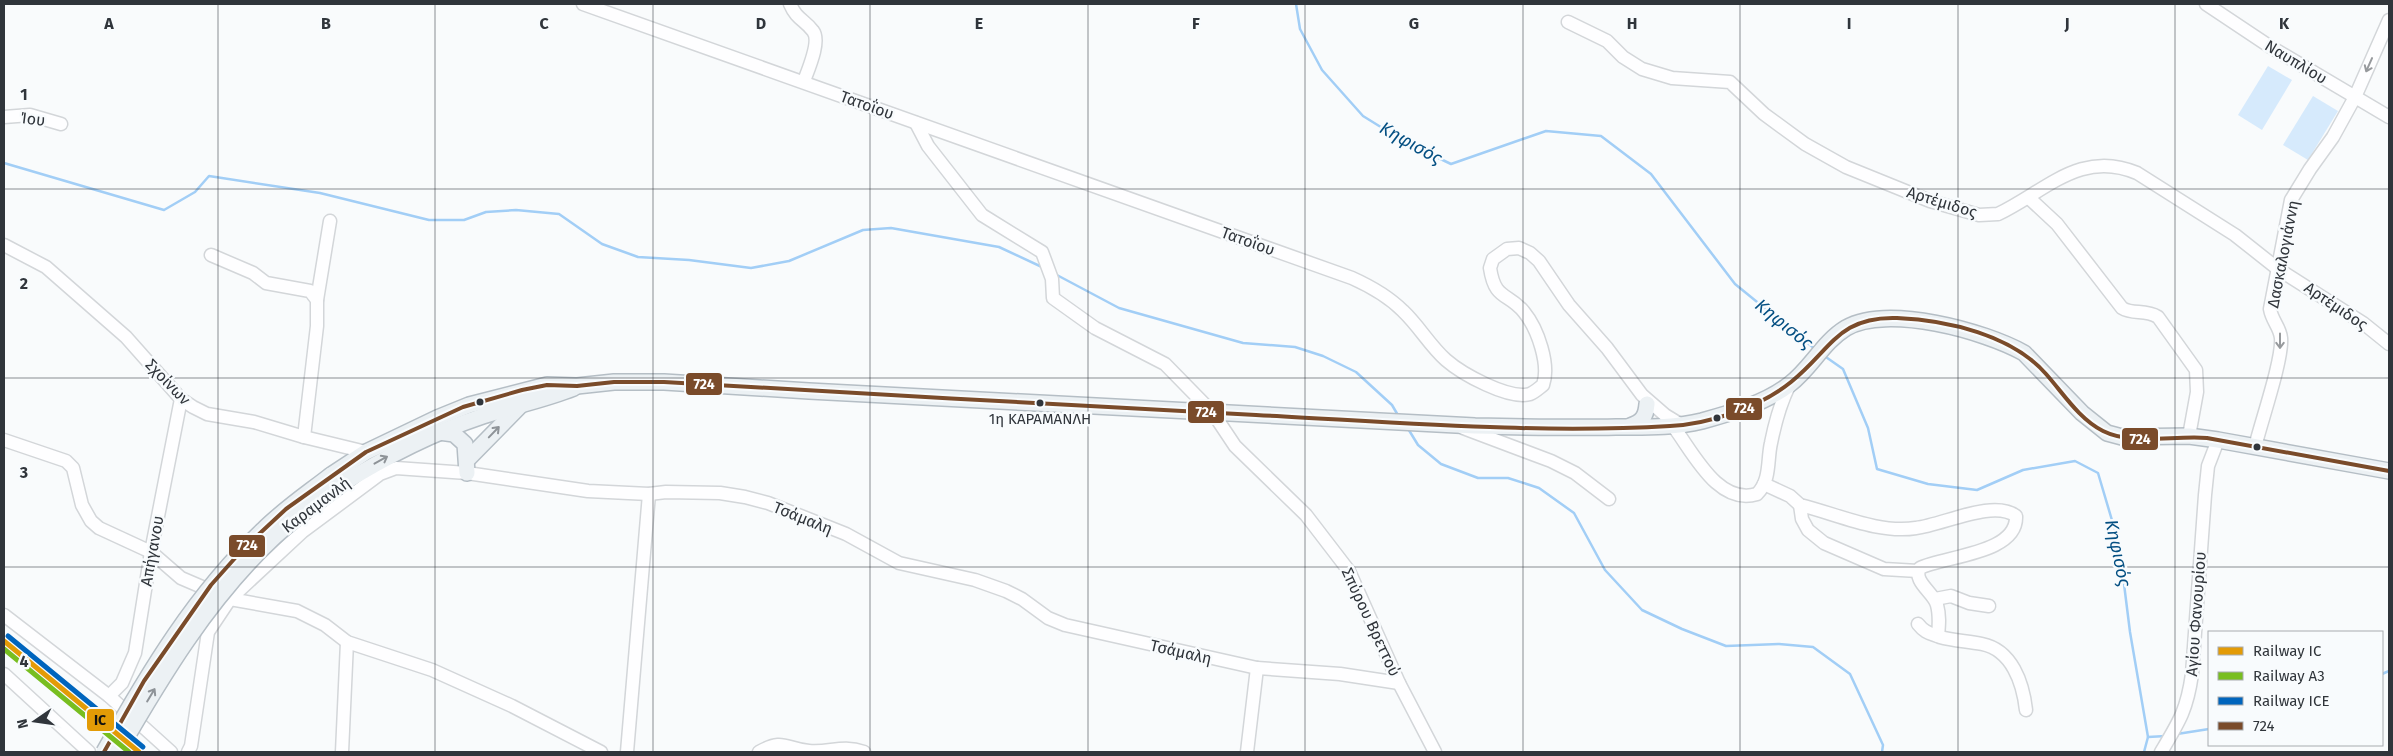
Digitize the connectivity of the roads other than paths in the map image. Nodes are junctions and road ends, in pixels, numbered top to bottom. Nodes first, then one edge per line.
1 (583, 4) edge
2 (790, 4) edge
3 (2206, 4) edge
4 (2389, 20) edge
5 (1568, 22) dead end
6 (804, 81) junction
7 (2355, 97) junction
8 (4, 117) edge
9 (2389, 117) edge
10 (916, 123) junction
11 (61, 124) dead end
12 (2029, 198) junction
13 (330, 221) dead end
14 (4, 245) edge
15 (210, 255) dead end
16 (2278, 269) junction
17 (318, 300) junction
18 (2389, 344) edge
19 (1790, 384) junction
20 (577, 386) junction
21 (1638, 388) junction
22 (181, 399) junction
23 (522, 404) junction
24 (1647, 404) junction
25 (1213, 413) junction
26 (1453, 424) junction
27 (1674, 426) junction
28 (1628, 427) junction
29 (439, 432) junction
30 (2190, 436) junction
31 (304, 438) junction
32 (4, 440) edge
33 (2218, 440) junction
34 (2255, 447) junction
35 (366, 452) junction
36 (467, 467) junction
37 (2389, 471) edge
38 (335, 480) junction
39 (1764, 484) junction
40 (649, 494) junction
41 (1610, 500) dead end
42 (1800, 505) junction
43 (151, 552) junction
44 (1918, 571) junction
45 (230, 599) junction
46 (1935, 599) junction
47 (1989, 606) dead end
48 (4, 615) edge
49 (1918, 624) dead end
50 (1938, 636) junction
51 (347, 642) junction
52 (1257, 668) junction
53 (4, 674) edge
54 (1399, 683) junction
55 (109, 696) junction
56 (2026, 710) dead end
57 (2163, 748) edge
58 (89, 752) edge
59 (104, 752) edge
60 (118, 752) edge
61 (171, 752) edge
62 (188, 752) edge
63 (342, 752) edge
64 (601, 752) edge
65 (627, 752) edge
66 (759, 752) edge
67 (864, 752) edge
68 (1247, 752) edge
69 (1435, 752) edge

1 - 6 street, Τατοΐου
2 - 6 street
3 - 7 street, Ναυπλίου
4 -> 7 street, Δασκαλογιάννη
5 - 12 street, Αρτέμιδος
6 - 10 street, Τατοΐου
7 - 9 street, Ναυπλίου
7 - 16 street, Δασκαλογιάννη
8 - 11 street, Ίου
10 - 21 street, Τατοΐου
10 - 25 street, Σπύρου Βρεττού
12 - 16 street, Αρτέμιδος
12 - 30 street
13 - 17 street
14 - 22 street, Σχοίνων
15 - 17 street
16 - 18 street, Αρτέμιδος
16 -> 34 street, Δασκαλογιάννη
17 - 31 street
19 - 27 main road
19 - 30 main road
19 - 39 street
20 - 23 main road, Καραμανλή
20 - 25 main road, Καραμανλή
20 - 35 main road, Καραμανλή
21 - 24 street, Τατοΐου
21 - 27 street, Τατοΐου
22 - 31 street, Σχοίνων
22 - 43 street, Απήγανου
23 - 29 main road, Καραμανλή
36 -> 23 main road
24 - 27 street, Τατοΐου
24 - 28 main road
25 - 26 main road, Καραμανλή
25 - 54 street, Σπύρου Βρεττού
26 - 28 main road, Καραμανλή
26 - 41 street
27 - 28 main road, Καραμανλή
27 - 39 street
29 - 36 main road
38 -> 29 main road, Καραμανλή
30 - 33 main road
31 - 35 street, Σχοίνων
32 - 43 street
33 - 34 main road
33 - 57 street, Αγίου Φανουρίου
34 - 37 main road
35 - 38 main road, Καραμανλή
36 - 40 street, Τσάμαλη
36 - 45 street, Τσάμαλη
38 - 59 main road, Καραμανλή, bridge
60 -> 38 main road, Καραμανλή, bridge
39 - 42 street
40 - 52 street, Τσάμαλη
40 - 65 street
42 - 44 street
42 - 44 street
43 - 45 street
43 - 55 street, Απήγανου
44 - 46 street
45 - 51 street
45 - 62 street, Τσάμαλη
46 - 47 street
46 - 50 street
48 - 55 street
49 - 50 street
50 - 56 street
51 - 63 street
51 - 64 street
52 - 54 street, Τσάμαλη
52 - 68 street
53 - 58 street
54 - 69 street, Σπύρου Βρεττού
55 - 61 street
66 - 67 street

